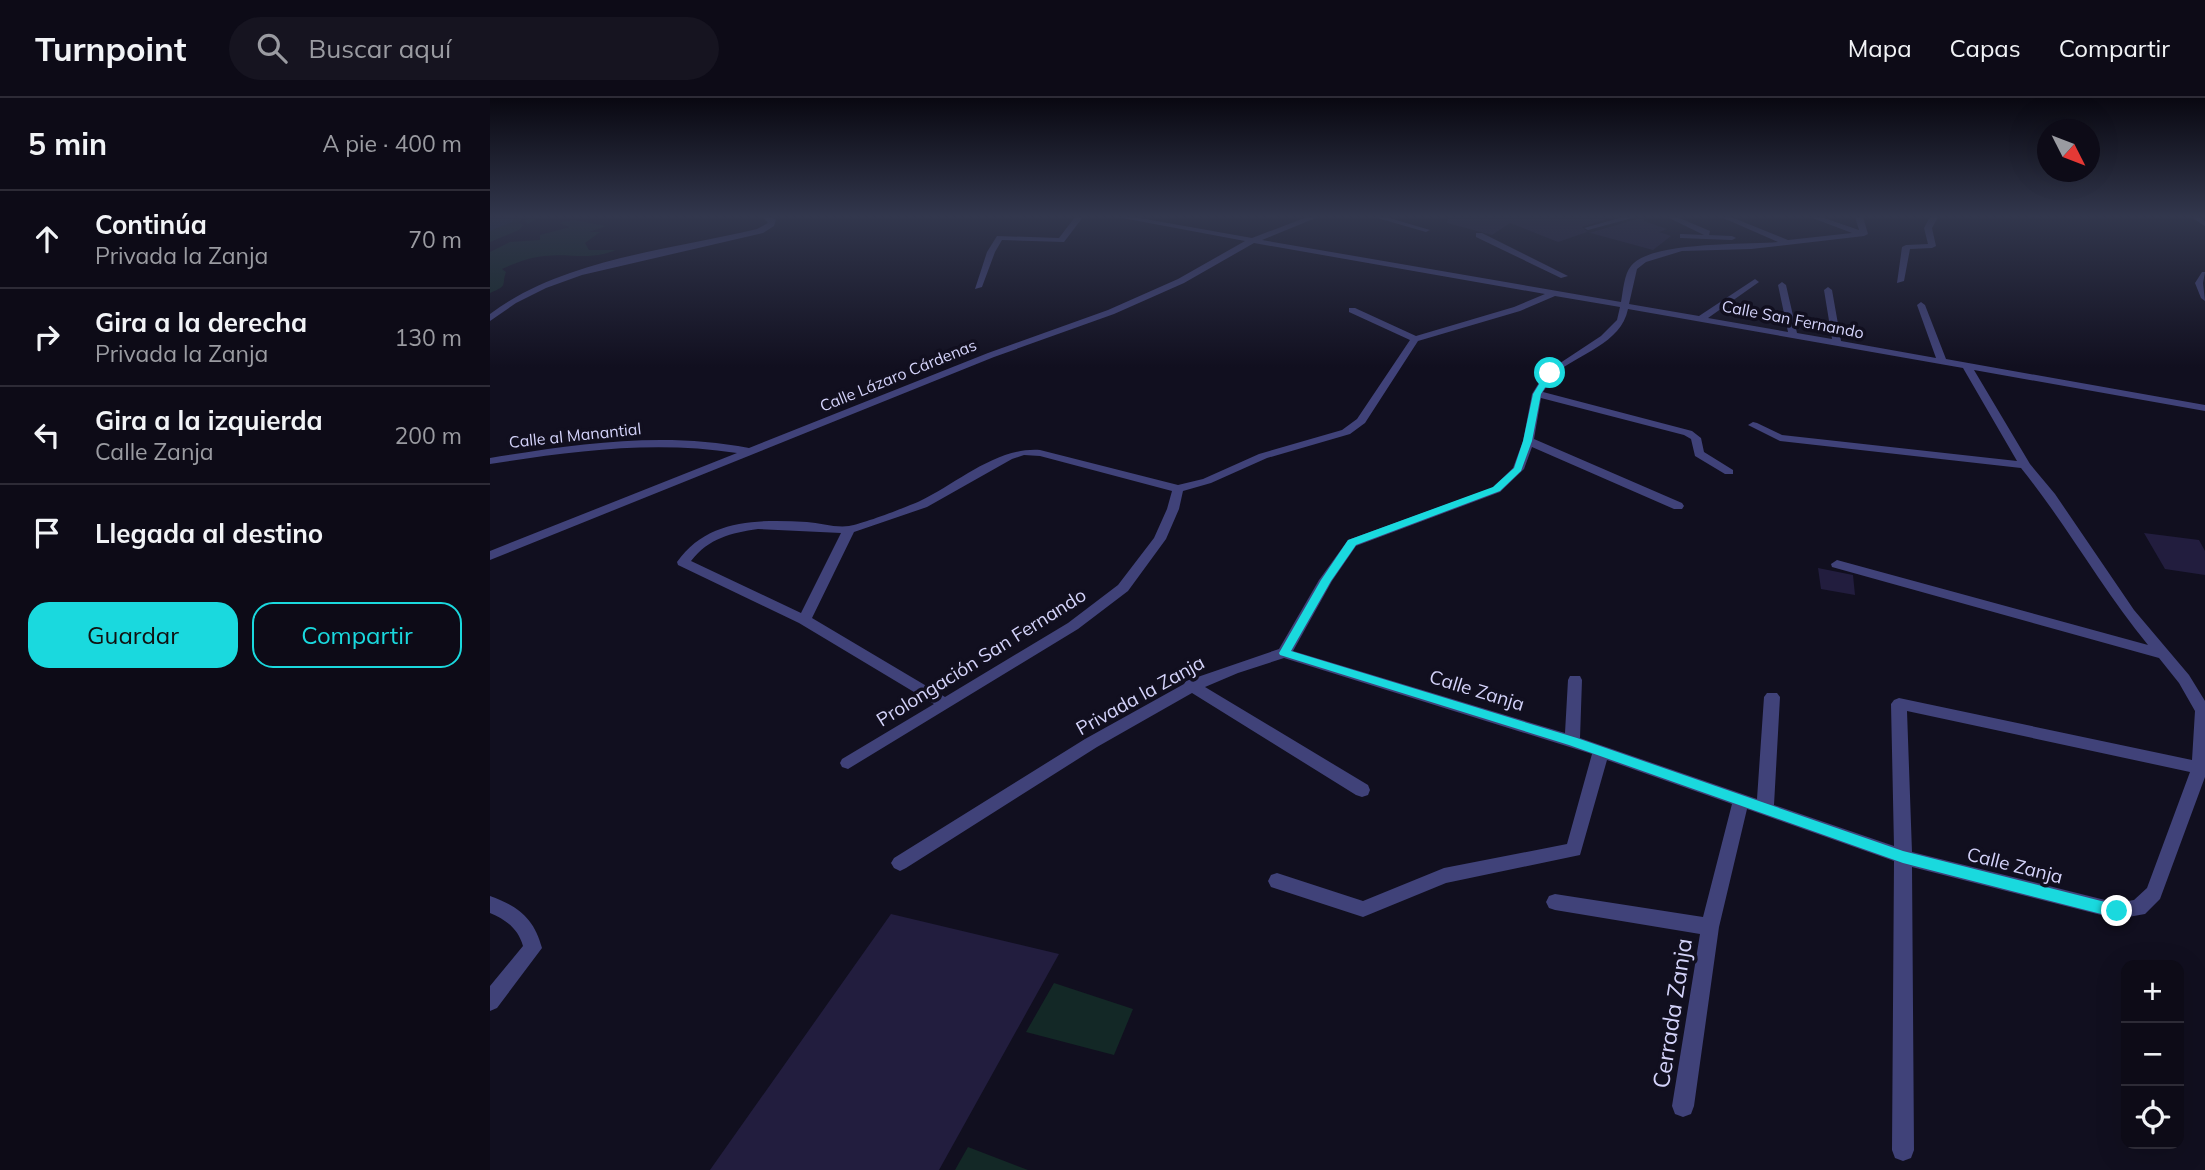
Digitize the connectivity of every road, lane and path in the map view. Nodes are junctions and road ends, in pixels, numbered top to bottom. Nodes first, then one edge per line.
1 (607, 267) edge
2 (985, 267) edge
3 (1205, 267) edge
4 (1407, 267) edge
5 (1545, 267) edge
6 (1634, 267) edge
7 (1902, 267) edge
8 (2205, 274) edge
9 (1900, 281) dead end
10 (1755, 282) dead end
11 (1782, 285) dead end
12 (978, 287) dead end
13 (1828, 290) dead end
14 (1550, 291) junction
15 (2205, 298) edge
16 (1624, 304) junction
17 (1921, 305) dead end
18 (1352, 310) dead end
19 (490, 318) edge
20 (1702, 318) junction
21 (1793, 334) junction
22 (1415, 339) junction
23 (1837, 343) junction
24 (1942, 362) junction
25 (1967, 367) junction
26 (1537, 394) junction
27 (2205, 408) edge
28 (1753, 425) dead end
29 (1528, 441) junction
30 (747, 452) junction
31 (490, 461) edge
32 (2025, 465) junction
33 (1729, 472) dead end
34 (1178, 489) junction
35 (1678, 506) dead end
36 (849, 530) junction
37 (490, 556) edge
38 (1837, 564) dead end
39 (804, 620) junction
40 (1284, 653) junction
41 (2165, 655) junction
42 (1575, 680) dead end
43 (1191, 685) junction
44 (1772, 697) dead end
45 (946, 704) junction
46 (1572, 741) junction
47 (1601, 751) junction
48 (848, 762) dead end
49 (2200, 768) junction
50 (1362, 790) dead end
51 (1741, 799) junction
52 (1765, 807) junction
53 (1903, 857) junction
54 (900, 863) dead end
55 (1277, 881) dead end
56 (1555, 902) dead end
57 (490, 904) edge
58 (1710, 927) junction
59 (490, 1001) edge
60 (1683, 1105) dead end
61 (1903, 1150) dead end

1 - 19 street
2 - 12 street
3 - 30 street, Calle Lázaro Cárdenas
4 - 14 street, Calle San Fernando
5 - 14 street
6 - 16 street
7 - 9 street
8 - 15 street
10 - 20 street
11 - 21 street
13 - 23 street
14 - 16 street, Calle San Fernando
14 - 22 street
16 - 20 street, Calle San Fernando
16 - 26 street
17 - 24 street
18 - 22 street
20 - 21 street, Calle San Fernando
21 - 23 street, Calle San Fernando
22 - 34 street
23 - 24 street, Calle San Fernando
24 - 25 street, Calle San Fernando
25 - 27 street, Calle San Fernando
25 - 32 street, Calle Zanja
26 - 29 street
26 - 33 street
28 - 32 street
29 - 35 street
29 - 40 street
30 - 31 street, Calle al Manantial
30 - 37 street, Calle Lázaro Cárdenas
32 - 41 street, Calle Zanja
34 - 36 street
34 - 45 street, Prolongación San Fernando
36 - 39 street
36 - 39 street
38 - 41 street
39 - 45 street
40 - 43 street, Privada la Zanja
40 - 46 street, Calle Zanja
41 - 49 street, Calle Zanja
42 - 46 street
43 - 50 street
43 - 54 street, Privada la Zanja
44 - 52 street
45 - 48 street, Prolongación San Fernando
46 - 47 street, Calle Zanja
47 - 51 street, Calle Zanja
47 - 55 street
49 - 53 street, Calle Zanja
49 - 53 street
51 - 52 street, Calle Zanja
51 - 58 street, Cerrada Zanja
52 - 53 street, Calle Zanja
53 - 61 street
56 - 58 street, Cerrada Zanja
57 - 59 street
58 - 60 street, Cerrada Zanja

